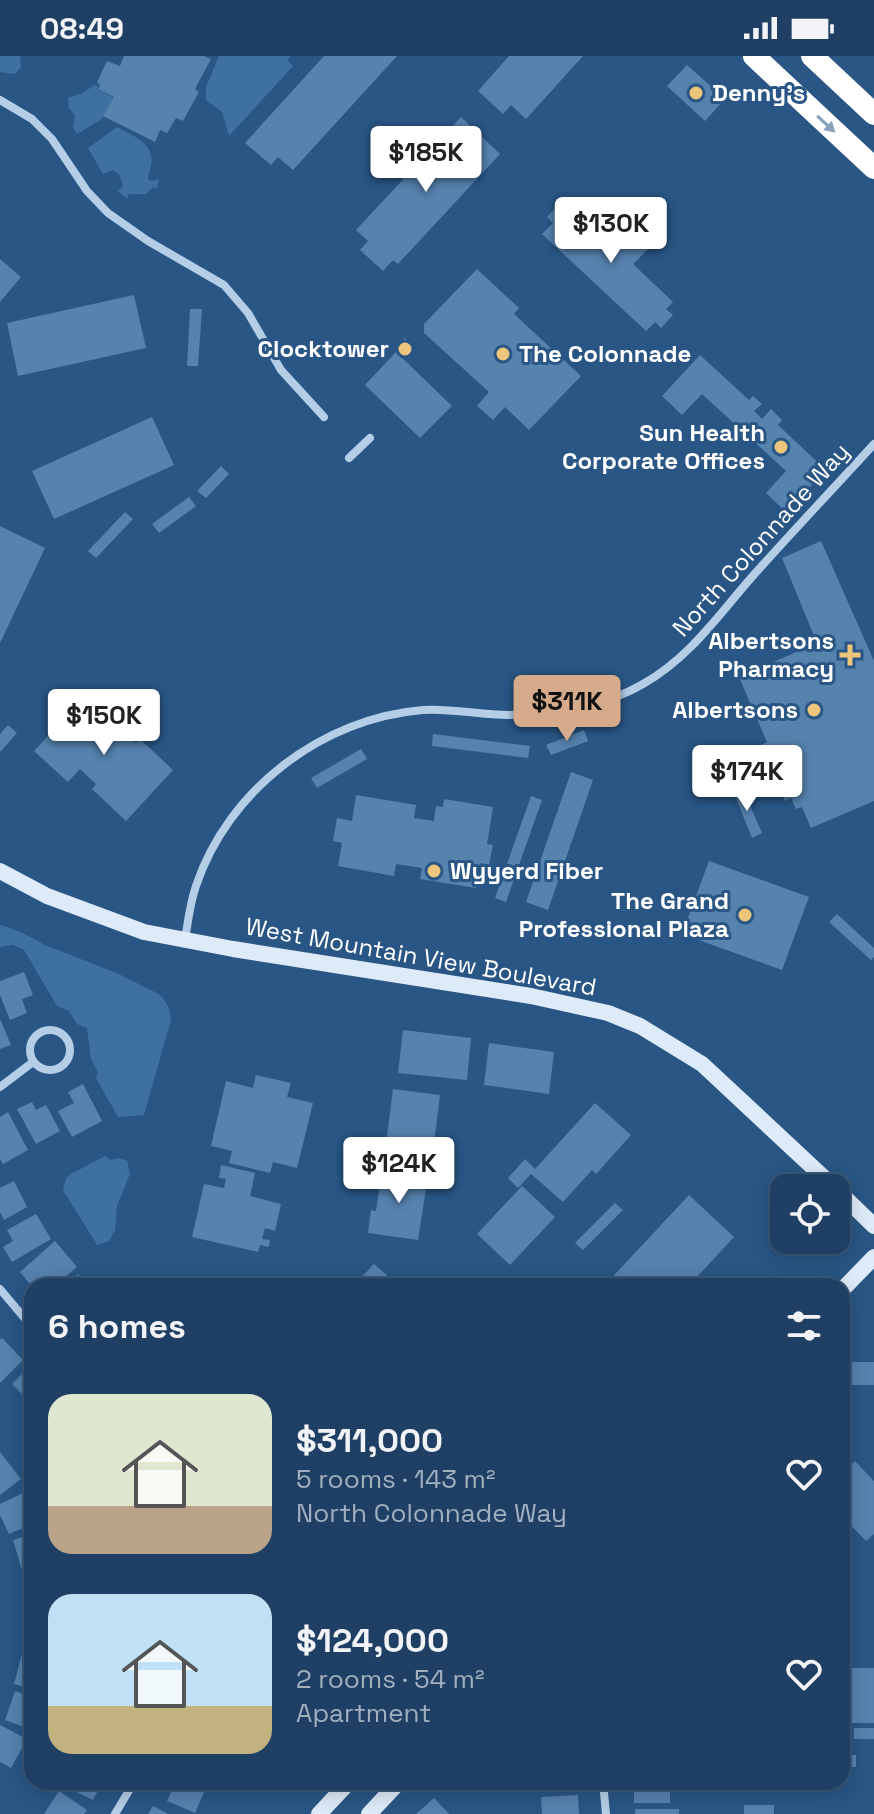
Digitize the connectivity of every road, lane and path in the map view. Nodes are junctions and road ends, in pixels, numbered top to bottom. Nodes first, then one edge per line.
1 (754, 56) edge
2 (812, 56) edge
3 (0, 100) edge
4 (874, 114) edge
5 (874, 168) edge
6 (324, 417) dead end
7 (370, 438) dead end
8 (874, 444) edge
9 (349, 458) dead end
10 (0, 871) edge
11 (185, 940) junction
12 (33, 1062) junction
13 (0, 1087) edge
14 (821, 1174) edge
15 (850, 1202) edge
16 (874, 1226) edge
17 (874, 1257) edge
18 (850, 1282) edge
19 (0, 1289) edge
20 (24, 1318) edge
21 (129, 1790) edge
22 (342, 1790) edge
23 (392, 1790) edge
24 (604, 1790) edge
25 (115, 1814) edge
26 (319, 1814) edge
27 (369, 1814) edge
28 (606, 1814) edge

1 -> 5 highway
2 - 4 highway
3 - 6 street
7 - 9 street
8 - 11 street, North Colonnade Way
10 - 11 street, West Mountain View Boulevard
11 - 14 street, West Mountain View Boulevard
12 - 12 street
12 - 13 street
15 - 16 street, West Mountain View Boulevard
17 - 18 street
19 - 20 street
21 - 25 street
22 - 26 street
23 - 27 street
24 - 28 street

